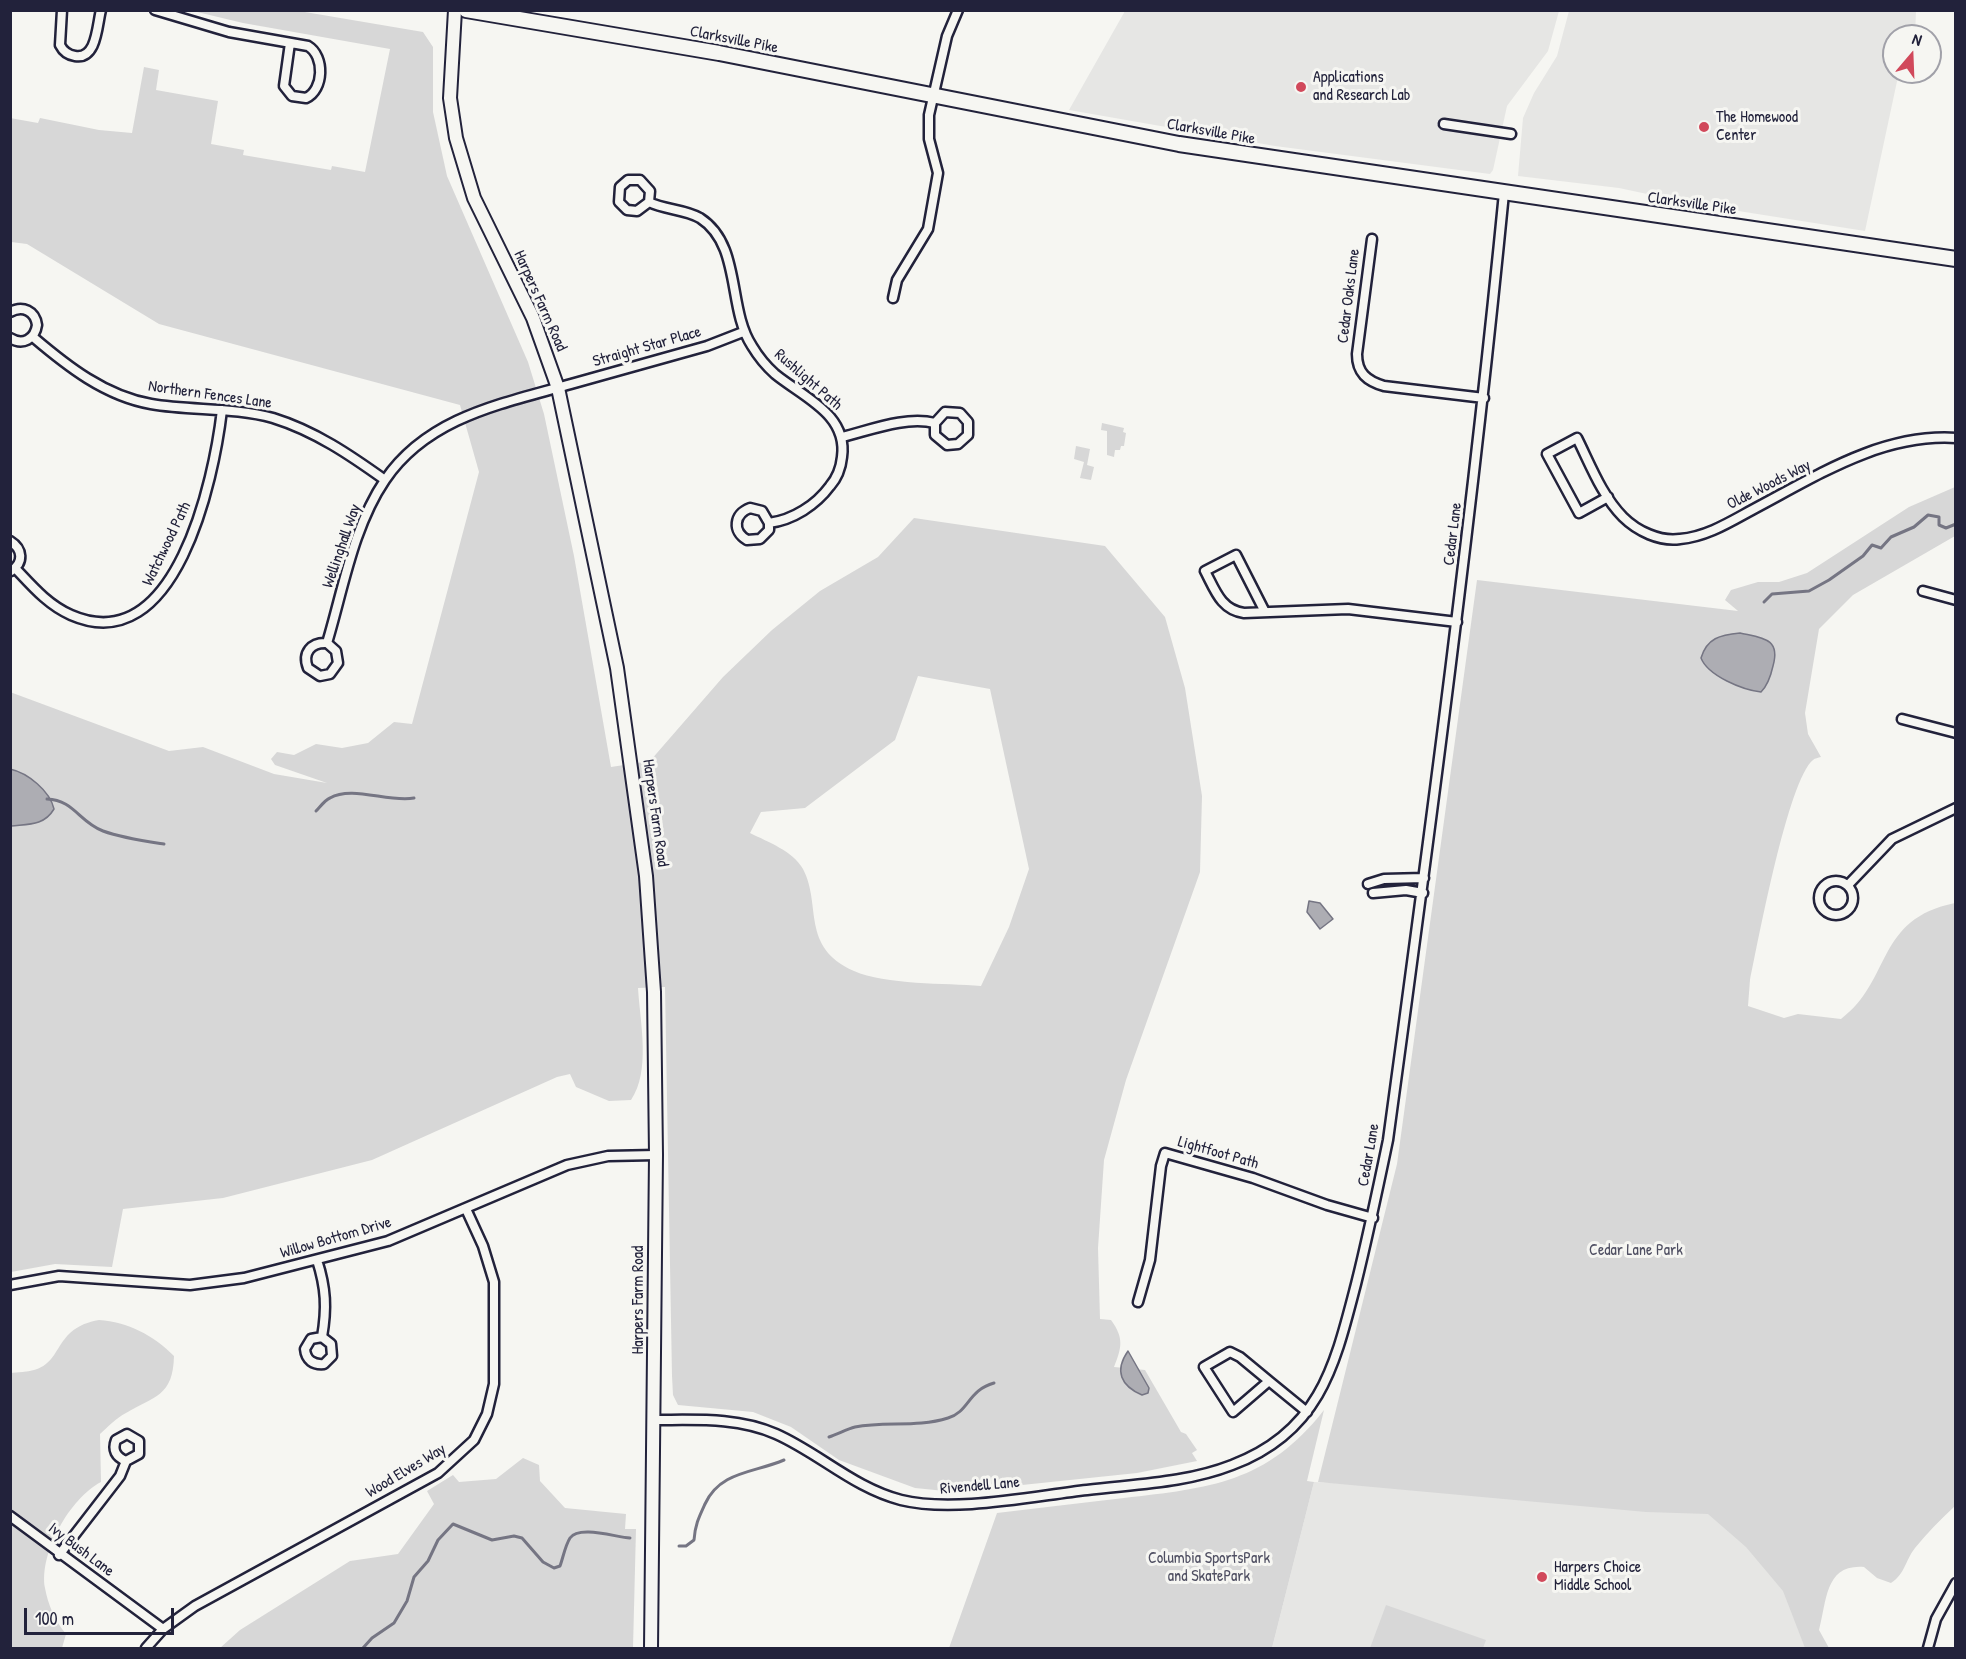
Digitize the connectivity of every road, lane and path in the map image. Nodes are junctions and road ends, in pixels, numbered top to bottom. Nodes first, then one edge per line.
1 (62, 10) edge
2 (101, 10) edge
3 (155, 10) edge
4 (455, 10) edge
5 (466, 10) edge
6 (958, 10) edge
7 (290, 43) junction
8 (933, 95) junction
9 (1444, 124) dead end
10 (1511, 134) dead end
11 (1504, 193) junction
12 (649, 202) dead end
13 (1372, 238) dead end
14 (1956, 259) edge
15 (893, 298) dead end
16 (10, 312) edge
17 (743, 332) junction
18 (33, 337) junction
19 (10, 338) edge
20 (558, 388) junction
21 (1484, 399) junction
22 (222, 411) junction
23 (935, 423) junction
24 (842, 437) junction
25 (1956, 438) edge
26 (385, 480) junction
27 (1608, 497) junction
28 (770, 523) junction
29 (10, 541) edge
30 (13, 569) edge
31 (1923, 591) dead end
32 (1956, 600) edge
33 (1265, 612) junction
34 (1457, 622) junction
35 (327, 643) junction
36 (1902, 719) dead end
37 (1956, 732) edge
38 (1956, 808) edge
39 (1424, 878) junction
40 (1368, 884) dead end
41 (1848, 885) junction
42 (1373, 893) dead end
43 (1423, 893) junction
44 (656, 1155) junction
45 (466, 1209) junction
46 (1372, 1218) junction
47 (318, 1260) junction
48 (10, 1285) edge
49 (1138, 1302) dead end
50 (322, 1337) dead end
51 (1269, 1381) junction
52 (1307, 1412) junction
53 (655, 1420) junction
54 (126, 1461) dead end
55 (10, 1516) edge
56 (59, 1555) junction
57 (1956, 1583) edge
58 (163, 1629) junction
59 (146, 1648) edge
60 (651, 1648) edge
61 (1928, 1648) edge

1 - 2 street
3 - 7 street
4 - 20 main road, Harpers Farm Road
5 - 8 main road, Clarksville Pike
6 - 8 street
7 - 7 street
8 - 11 main road, Clarksville Pike
8 - 15 street
9 - 10 street
11 - 14 main road, Clarksville Pike
11 - 21 street, Cedar Lane
12 - 17 street, Rushlight Path
13 - 21 street, Cedar Oaks Lane
16 - 18 street
17 - 20 street, Straight Star Place
17 - 24 street, Rushlight Path
18 - 19 street
18 - 22 street, Northern Fences Lane
20 - 26 street, Wellinghall Way
20 - 44 main road, Harpers Farm Road
21 - 34 street, Cedar Lane
22 - 26 street, Northern Fences Lane
22 - 30 street, Watchwood Path
23 - 23 street
23 - 24 street
24 - 28 street, Rushlight Path
25 - 27 street, Olde Woods Way
26 - 35 street, Wellinghall Way
27 - 27 street, Olde Woods Way
28 - 28 street, Rushlight Path
29 - 30 street, Watchwood Path
31 - 32 street
33 - 33 street
33 - 34 street
34 - 39 street, Cedar Lane
35 - 35 street
36 - 37 street
38 - 41 street
39 - 40 street
39 - 43 street, Cedar Lane
41 - 41 street
42 - 43 street
43 - 46 street, Cedar Lane
44 - 45 street, Willow Bottom Drive
44 - 53 main road, Harpers Farm Road
45 - 47 street, Willow Bottom Drive
45 - 58 street, Wood Elves Way
46 - 49 street, Lightfoot Path
46 - 52 street, Cedar Lane
47 - 48 street, Willow Bottom Drive
47 - 50 street
51 - 51 street
51 - 52 street
52 - 53 street, Rivendell Lane
53 - 60 main road, Harpers Farm Road
54 - 56 street
55 - 56 street, Ivy Bush Lane
56 - 58 street, Ivy Bush Lane
57 - 61 street
58 - 59 street, Wood Elves Way

